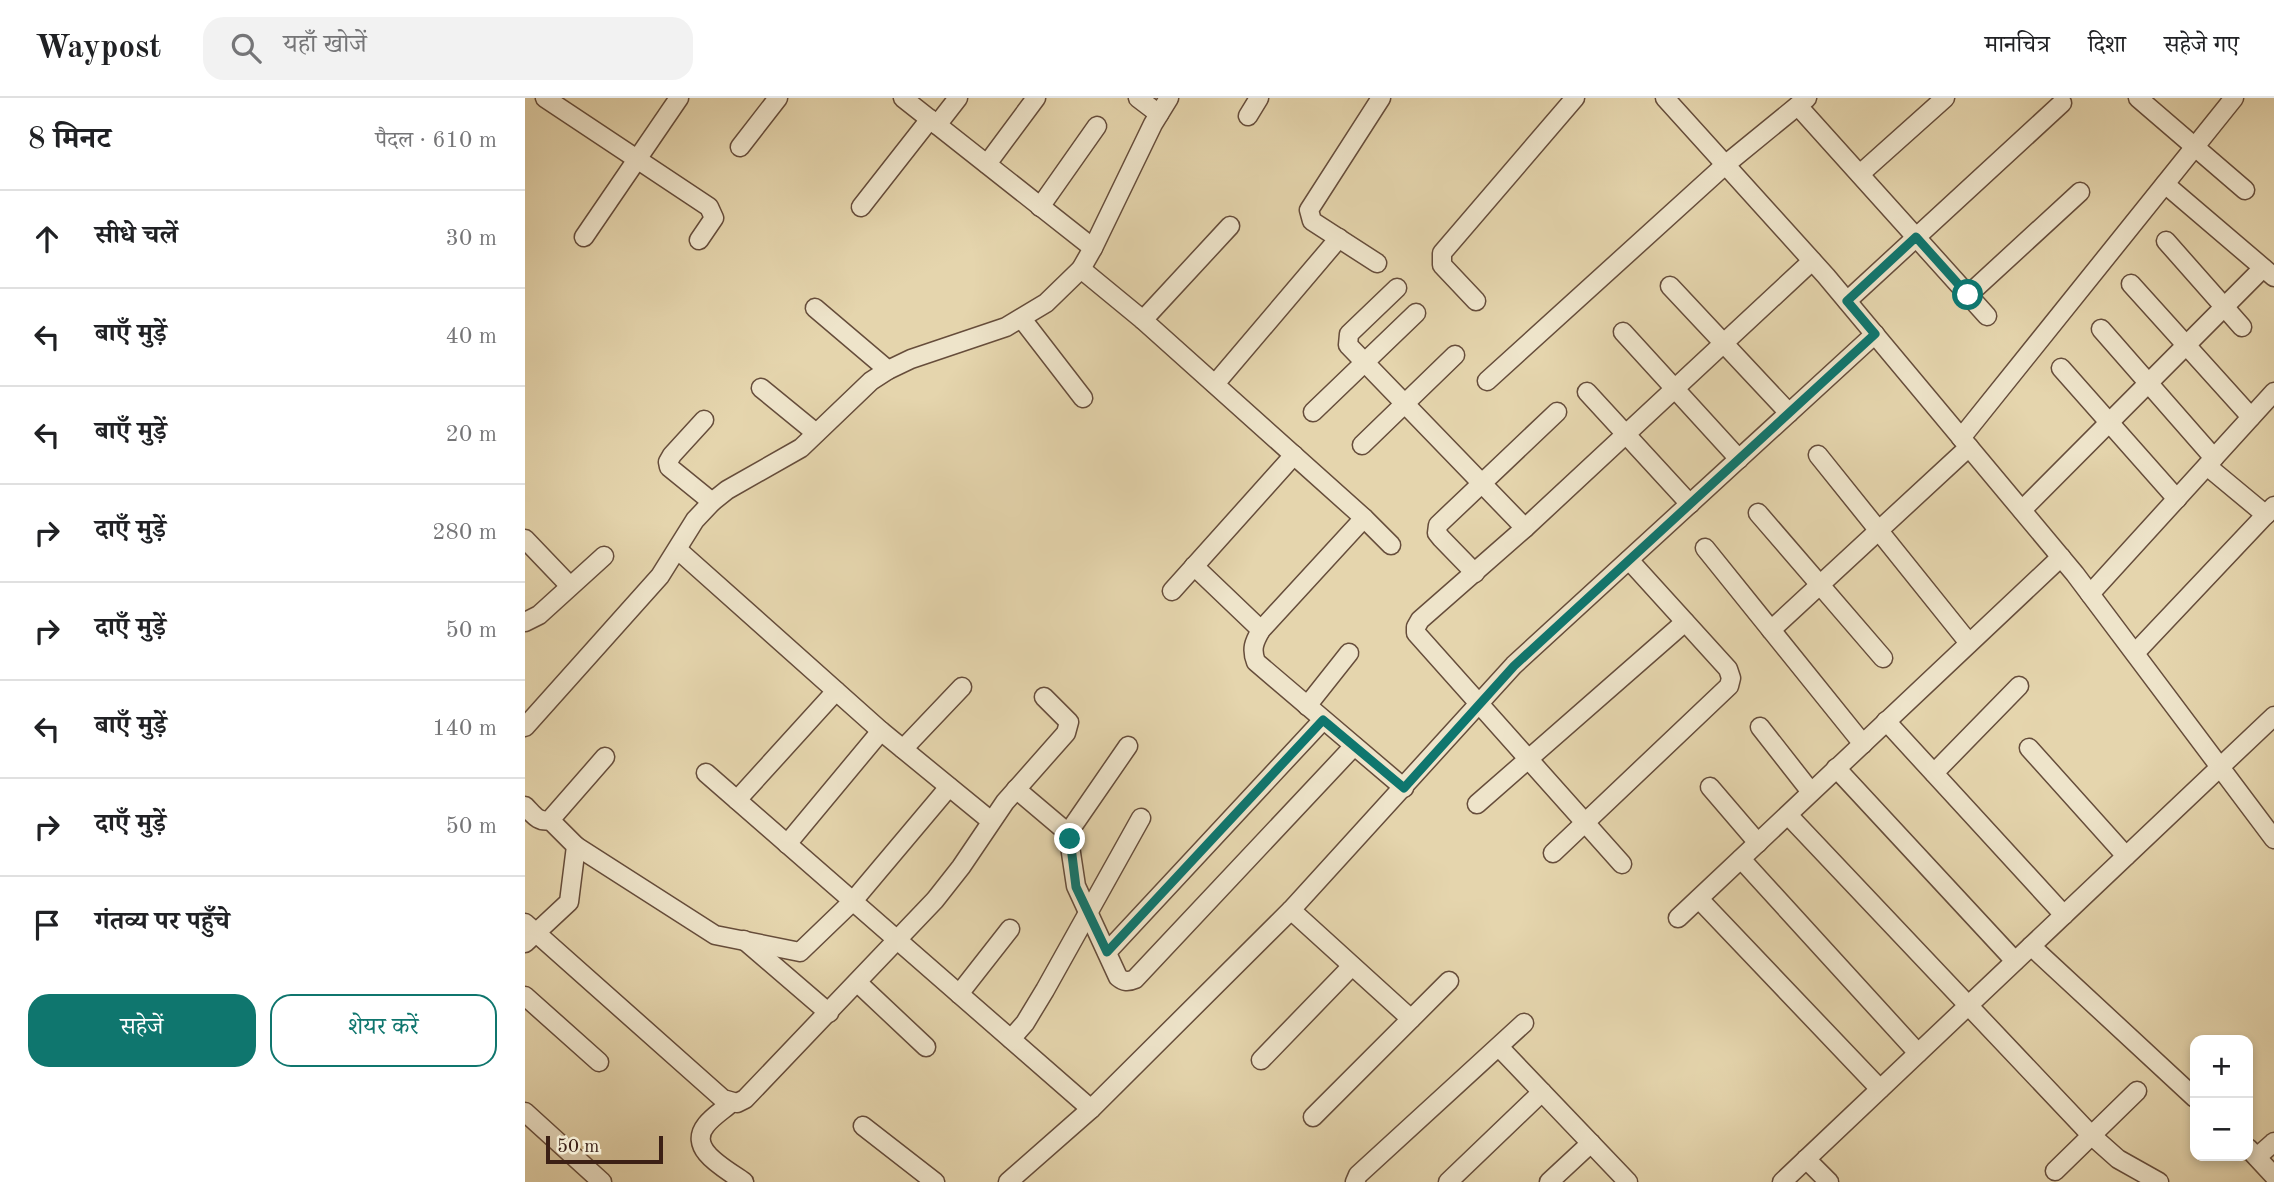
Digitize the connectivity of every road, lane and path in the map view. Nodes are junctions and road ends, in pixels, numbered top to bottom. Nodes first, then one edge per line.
1 (545, 98) edge
2 (679, 98) edge
3 (778, 98) edge
4 (903, 98) edge
5 (958, 98) edge
6 (1036, 98) edge
7 (1138, 98) edge
8 (1259, 98) edge
9 (1381, 98) edge
10 (1575, 98) edge
11 (1665, 98) edge
12 (1945, 98) edge
13 (2139, 98) edge
14 (2234, 98) edge
15 (1803, 102) edge
16 (2061, 103) dead end
17 (1164, 106) edge
18 (1248, 116) dead end
19 (933, 122) junction
20 (1097, 126) dead end
21 (740, 147) dead end
22 (2195, 147) junction
23 (637, 159) junction
24 (987, 164) junction
25 (1725, 165) junction
26 (1860, 174) junction
27 (2165, 184) junction
28 (2245, 190) dead end
29 (2080, 192) dead end
30 (1040, 206) junction
31 (861, 207) dead end
32 (1230, 226) dead end
33 (584, 237) dead end
34 (1916, 237) junction
35 (1339, 238) junction
36 (699, 240) dead end
37 (2166, 241) dead end
38 (1093, 248) junction
39 (1812, 261) junction
40 (1377, 263) dead end
41 (1080, 269) junction
42 (2269, 272) edge
43 (2131, 284) dead end
44 (1670, 286) dead end
45 (1397, 288) dead end
46 (1968, 295) junction
47 (1476, 301) dead end
48 (1847, 301) junction
49 (2224, 306) junction
50 (815, 307) dead end
51 (1416, 313) dead end
52 (1987, 316) dead end
53 (1022, 319) junction
54 (1143, 320) junction
55 (2242, 327) dead end
56 (2101, 330) dead end
57 (1623, 332) dead end
58 (1875, 334) junction
59 (1724, 344) junction
60 (2186, 345) junction
61 (1455, 355) dead end
62 (1365, 363) junction
63 (888, 369) junction
64 (2061, 369) dead end
65 (1487, 381) dead end
66 (2148, 383) junction
67 (1215, 384) junction
68 (761, 388) dead end
69 (1675, 389) junction
70 (1587, 392) dead end
71 (2274, 392) edge
72 (1083, 398) dead end
73 (1404, 404) junction
74 (1313, 412) dead end
75 (1557, 412) dead end
76 (1789, 413) junction
77 (2251, 417) junction
78 (704, 420) dead end
79 (2109, 422) junction
80 (816, 433) junction
81 (1626, 435) junction
82 (1965, 442) junction
83 (1362, 445) dead end
84 (1294, 455) junction
85 (1818, 455) dead end
86 (1739, 459) junction
87 (2211, 462) junction
88 (1481, 483) junction
89 (2177, 499) junction
90 (712, 502) junction
91 (1690, 504) junction
92 (2022, 510) junction
93 (2270, 511) edge
94 (1758, 513) dead end
95 (1364, 518) junction
96 (1525, 528) junction
97 (1878, 530) junction
98 (525, 539) edge
99 (1391, 545) dead end
100 (1705, 548) dead end
101 (678, 550) junction
102 (604, 556) dead end
103 (2061, 557) junction
104 (1629, 560) junction
105 (1194, 566) junction
106 (1475, 573) junction
107 (1820, 585) junction
108 (570, 586) junction
109 (1172, 591) dead end
110 (2091, 594) junction
111 (525, 622) edge
112 (1685, 622) junction
113 (1261, 630) junction
114 (1771, 630) junction
115 (1969, 643) junction
116 (1349, 653) dead end
117 (2135, 653) junction
118 (1883, 658) dead end
119 (2019, 686) dead end
120 (962, 687) dead end
121 (836, 691) junction
122 (1044, 697) dead end
123 (1479, 704) junction
124 (1307, 706) junction
125 (2274, 716) edge
126 (1323, 720) junction
127 (1886, 722) junction
128 (525, 727) edge
129 (1760, 727) dead end
130 (881, 731) junction
131 (1863, 744) junction
132 (1128, 746) dead end
133 (1354, 746) junction
134 (2029, 748) dead end
135 (902, 749) junction
136 (605, 757) dead end
137 (1528, 759) junction
138 (2221, 767) junction
139 (1836, 768) junction
140 (706, 773) dead end
141 (1934, 773) junction
142 (949, 787) junction
143 (1710, 787) dead end
144 (1404, 788) junction
145 (1016, 789) junction
146 (1811, 792) junction
147 (737, 800) junction
148 (1477, 804) dead end
149 (525, 806) edge
150 (1787, 815) junction
151 (1141, 818) dead end
152 (550, 820) junction
153 (991, 821) junction
154 (1584, 824) junction
155 (1068, 833) junction
156 (2274, 839) edge
157 (1758, 843) junction
158 (787, 844) junction
159 (576, 846) junction
160 (1553, 853) dead end
161 (2126, 856) junction
162 (1741, 859) junction
163 (1622, 863) dead end
164 (1699, 899) junction
165 (853, 901) junction
166 (1291, 910) junction
167 (1089, 914) junction
168 (2064, 915) junction
169 (1678, 918) dead end
170 (1010, 929) dead end
171 (528, 933) edge
172 (744, 940) junction
173 (899, 941) junction
174 (2031, 946) junction
175 (1107, 952) junction
176 (2015, 961) junction
177 (1352, 965) junction
178 (1449, 981) dead end
179 (858, 983) junction
180 (959, 994) junction
181 (525, 996) edge
182 (1968, 1006) junction
183 (829, 1013) junction
184 (1411, 1019) junction
185 (1524, 1023) dead end
186 (1011, 1039) junction
187 (926, 1047) dead end
188 (1499, 1047) junction
189 (1919, 1052) junction
190 (1261, 1060) dead end
191 (599, 1062) dead end
192 (1880, 1089) junction
193 (2137, 1091) dead end
194 (1542, 1092) junction
195 (2190, 1093) edge
196 (731, 1103) junction
197 (1091, 1109) junction
198 (525, 1112) edge
199 (1313, 1117) dead end
200 (863, 1126) dead end
201 (2091, 1135) junction
202 (2274, 1142) edge
203 (1591, 1143) junction
204 (2253, 1152) edge
205 (2253, 1153) edge
206 (1806, 1159) junction
207 (2055, 1171) dead end
208 (2274, 1176) edge
209 (602, 1182) edge
210 (744, 1182) edge
211 (936, 1182) edge
212 (1008, 1182) edge
213 (1355, 1182) edge
214 (1448, 1182) edge
215 (1549, 1182) edge
216 (1628, 1182) edge
217 (1782, 1182) edge
218 (1829, 1182) edge
219 (2159, 1182) edge

1 - 23 street
2 - 23 street
3 - 21 street
4 - 19 street
5 - 19 street
6 - 24 street
7 - 17 street
8 - 18 street
9 - 35 street
10 - 47 street
11 - 25 street
12 - 26 street
13 - 22 street
14 - 22 street
15 - 25 street
15 - 26 street
16 - 34 street
17 - 38 street
19 - 24 street
19 - 31 street
20 - 30 street
22 - 27 street
22 - 28 street
23 - 33 street
23 - 36 street
24 - 30 street
25 - 39 street
25 - 65 street
26 - 34 street
27 - 42 street
27 - 82 street
29 - 46 street
30 - 38 street
32 - 54 street
34 - 46 street
34 - 48 street
35 - 40 street
35 - 67 street
37 - 49 street
38 - 41 street
39 - 48 street
39 - 59 street
41 - 53 street
41 - 54 street
42 - 49 street
43 - 60 street
44 - 59 street
45 - 62 street
46 - 52 street
48 - 58 street
49 - 55 street
49 - 60 street
50 - 63 street
51 - 62 street
53 - 63 street
53 - 72 street
54 - 67 street
56 - 66 street
57 - 69 street
58 - 76 street
58 - 82 street
59 - 69 street
59 - 76 street
60 - 66 street
60 - 77 street
61 - 73 street
62 - 73 street
62 - 74 street
63 - 80 street
64 - 79 street
66 - 79 street
66 - 87 street
67 - 84 street
68 - 80 street
69 - 81 street
69 - 86 street
70 - 81 street
71 - 77 street
73 - 83 street
73 - 88 street
75 - 88 street
76 - 86 street
77 - 87 street
78 - 90 street
79 - 89 street
79 - 92 street
80 - 90 street
81 - 91 street
81 - 96 street
82 - 92 street
82 - 97 street
84 - 95 street
84 - 105 street
85 - 97 street
86 - 91 street
87 - 89 street
87 - 93 street
88 - 96 street
88 - 106 street
89 - 110 street
90 - 101 street
91 - 104 street
92 - 103 street
93 - 117 street
94 - 107 street
95 - 99 street
95 - 113 street
96 - 106 street
97 - 107 street
97 - 115 street
98 - 108 street
100 - 114 street
101 - 121 street
101 - 128 street
102 - 108 street
103 - 110 street
103 - 115 street
104 - 112 street
104 - 123 street
105 - 109 street
105 - 113 street
106 - 123 street
107 - 114 street
107 - 118 street
108 - 111 street
110 - 117 street
112 - 137 street
112 - 154 street
113 - 124 street
114 - 131 street
115 - 127 street
116 - 124 street
117 - 138 street
119 - 141 street
120 - 135 street
121 - 130 street
121 - 147 street
122 - 145 street
123 - 137 street
123 - 144 street
124 - 126 street
125 - 138 street
126 - 133 street
126 - 175 street
127 - 131 street
127 - 141 street
129 - 146 street
130 - 135 street
130 - 158 street
131 - 139 street
132 - 155 street
133 - 144 street
133 - 175 street
134 - 161 street
135 - 142 street
136 - 152 street
137 - 148 street
137 - 154 street
138 - 156 street
138 - 161 street
139 - 146 street
139 - 176 street
140 - 147 street
141 - 168 street
142 - 153 street
142 - 165 street
143 - 157 street
144 - 166 street
145 - 153 street
145 - 155 street
146 - 150 street
147 - 158 street
149 - 152 street
150 - 157 street
150 - 182 street
151 - 167 street
152 - 159 street
153 - 173 street
154 - 160 street
154 - 163 street
155 - 167 street
157 - 162 street
158 - 165 street
159 - 171 street
159 - 172 street
161 - 168 street
162 - 164 street
162 - 189 street
164 - 169 street
164 - 192 street
165 - 172 street
165 - 173 street
166 - 177 street
166 - 197 street
167 - 175 street
167 - 186 street
168 - 174 street
170 - 180 street
171 - 196 street
172 - 183 street
173 - 179 street
173 - 180 street
174 - 176 street
174 - 195 street
176 - 182 street
177 - 184 street
177 - 190 street
178 - 184 street
179 - 183 street
179 - 187 street
180 - 186 street
181 - 191 street
182 - 189 street
182 - 201 street
183 - 196 street
184 - 199 street
185 - 188 street
186 - 197 street
188 - 194 street
188 - 213 street
189 - 192 street
192 - 206 street
193 - 201 street
194 - 203 street
194 - 214 street
196 - 210 street
197 - 212 street
198 - 209 street
200 - 211 street
201 - 207 street
201 - 219 street
202 - 204 street
203 - 215 street
203 - 216 street
205 - 208 street
206 - 217 street
206 - 218 street

